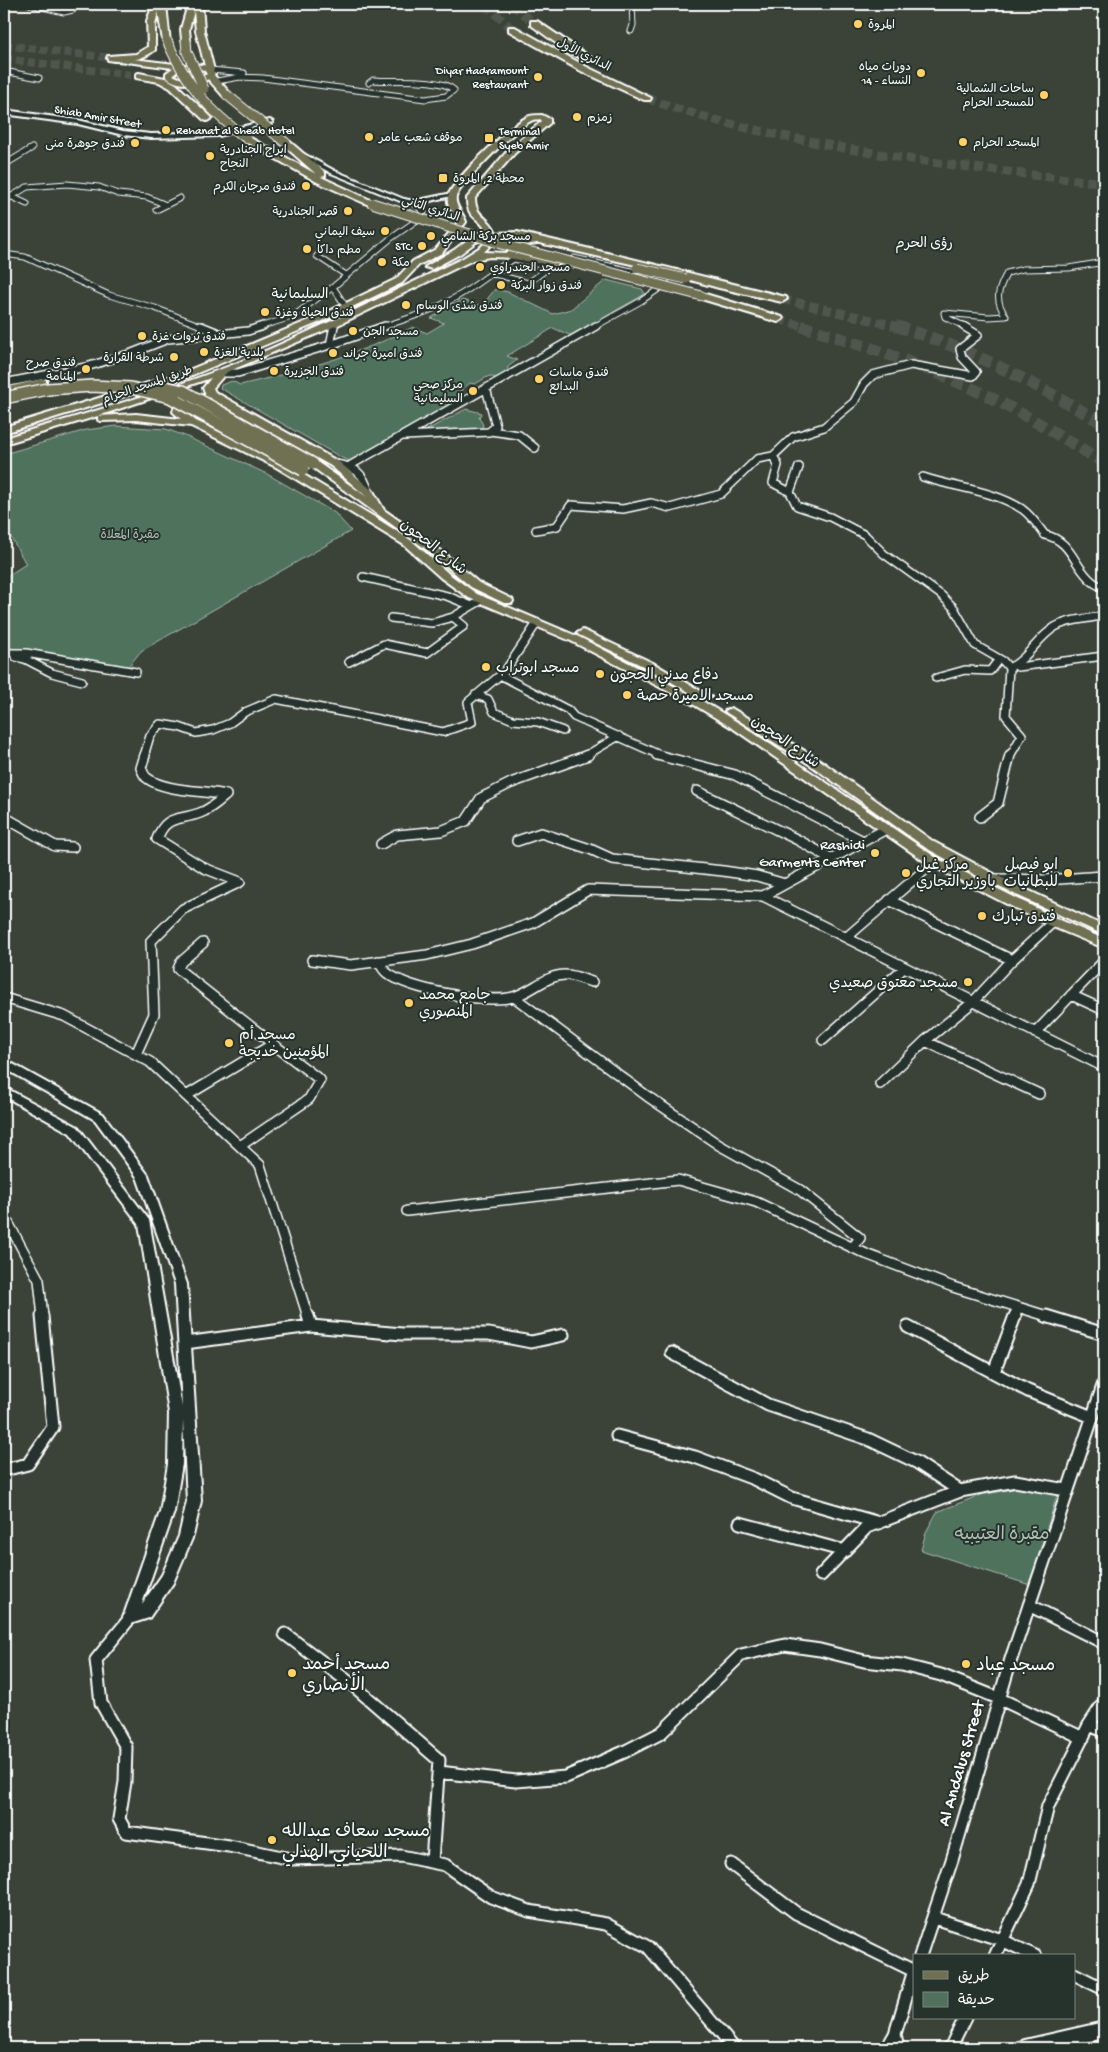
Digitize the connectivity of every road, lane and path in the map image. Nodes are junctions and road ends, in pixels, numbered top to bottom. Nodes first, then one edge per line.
1 (30, 4) edge
2 (65, 4) edge
3 (157, 4) edge
4 (162, 4) edge
5 (192, 4) edge
6 (198, 4) edge
7 (632, 4) edge
8 (534, 22) tunnel mouth
9 (512, 29) tunnel mouth
10 (631, 31) dead end
11 (111, 58) joint
12 (182, 67) junction
13 (4, 71) edge
14 (139, 76) joint
15 (212, 76) junction
16 (39, 78) dead end
17 (173, 79) junction
18 (4, 112) edge
19 (270, 122) dead end
20 (248, 139) junction
21 (32, 148) dead end
22 (302, 156) junction
23 (4, 165) edge
24 (321, 177) junction
25 (4, 193) edge
26 (452, 196) junction
27 (10, 198) junction
28 (180, 198) dead end
29 (4, 201) edge
30 (372, 203) joint
31 (414, 203) junction
32 (27, 204) dead end
33 (166, 205) junction
34 (156, 210) dead end
35 (490, 231) junction
36 (517, 235) joint
37 (539, 240) junction
38 (517, 246) junction
39 (457, 252) junction
40 (4, 254) edge
41 (317, 256) dead end
42 (513, 257) junction
43 (470, 258) junction
44 (1104, 262) edge
45 (491, 273) junction
46 (346, 275) junction
47 (688, 277) junction
48 (400, 281) junction
49 (332, 288) junction
50 (699, 298) junction
51 (782, 299) tunnel mouth
52 (346, 307) junction
53 (778, 319) tunnel mouth
54 (336, 323) junction
55 (218, 333) junction
56 (330, 345) junction
57 (234, 367) junction
58 (224, 373) junction
59 (4, 384) edge
60 (486, 388) junction
61 (4, 390) edge
62 (4, 398) edge
63 (222, 401) junction
64 (193, 423) junction
65 (4, 424) edge
66 (34, 427) junction
67 (4, 430) edge
68 (490, 431) junction
69 (402, 436) junction
70 (4, 441) edge
71 (535, 448) dead end
72 (773, 456) junction
73 (334, 464) junction
74 (351, 465) junction
75 (799, 467) dead end
76 (923, 476) dead end
77 (790, 492) junction
78 (369, 493) junction
79 (378, 518) junction
80 (536, 530) dead end
81 (363, 577) dead end
82 (1104, 588) edge
83 (477, 603) junction
84 (1104, 615) edge
85 (454, 617) junction
86 (391, 618) dead end
87 (537, 623) junction
88 (4, 654) edge
89 (1104, 656) edge
90 (999, 659) junction
91 (349, 662) dead end
92 (1009, 668) junction
93 (136, 672) dead end
94 (500, 675) junction
95 (936, 678) dead end
96 (82, 681) dead end
97 (476, 695) junction
98 (563, 731) dead end
99 (619, 736) junction
100 (697, 791) dead end
101 (4, 817) edge
102 (980, 818) dead end
103 (886, 830) junction
104 (517, 841) dead end
105 (863, 842) junction
106 (381, 844) dead end
107 (73, 847) dead end
108 (830, 858) junction
109 (934, 862) junction
110 (1104, 876) edge
111 (993, 879) junction
112 (785, 884) junction
113 (763, 896) junction
114 (889, 900) junction
115 (1053, 922) junction
116 (1104, 931) edge
117 (846, 937) junction
118 (203, 943) dead end
119 (1104, 944) edge
120 (312, 960) dead end
121 (1012, 960) junction
122 (378, 961) junction
123 (1104, 961) edge
124 (906, 967) junction
125 (592, 982) dead end
126 (1071, 995) junction
127 (514, 997) junction
128 (4, 998) edge
129 (973, 1002) junction
130 (1104, 1010) edge
131 (1035, 1033) junction
132 (823, 1040) dead end
133 (925, 1041) junction
134 (273, 1044) junction
135 (136, 1054) junction
136 (4, 1063) edge
137 (1103, 1064) edge
138 (880, 1084) dead end
139 (4, 1091) edge
140 (1039, 1094) dead end
141 (186, 1096) junction
142 (240, 1146) junction
143 (406, 1211) dead end
144 (4, 1215) edge
145 (852, 1248) junction
146 (1018, 1307) junction
147 (311, 1326) junction
148 (908, 1327) dead end
149 (1104, 1334) edge
150 (563, 1335) dead end
151 (184, 1343) junction
152 (672, 1353) dead end
153 (994, 1372) junction
154 (1104, 1383) edge
155 (1101, 1405) edge
156 (1092, 1418) junction
157 (617, 1436) dead end
158 (4, 1470) edge
159 (1066, 1490) junction
160 (960, 1491) junction
161 (879, 1522) junction
162 (740, 1523) dead end
163 (846, 1551) junction
164 (821, 1575) dead end
165 (1029, 1605) junction
166 (130, 1618) junction
167 (285, 1634) dead end
168 (1104, 1643) edge
169 (998, 1698) junction
170 (1104, 1702) edge
171 (1089, 1725) junction
172 (1104, 1731) edge
173 (1083, 1738) junction
174 (439, 1772) junction
175 (432, 1862) junction
176 (731, 1864) dead end
177 (934, 1918) junction
178 (1002, 1940) junction
179 (921, 1954) edge
180 (996, 1954) edge
181 (1031, 1954) edge
182 (913, 1970) edge
183 (913, 1973) edge
184 (1076, 1975) edge
185 (1104, 1988) edge
186 (964, 2020) edge
187 (1104, 2030) edge
188 (895, 2034) junction
189 (734, 2048) edge
190 (886, 2048) edge
191 (898, 2048) edge
192 (950, 2048) edge
193 (1025, 2048) edge

1 - 2 street
3 - 11 highway
4 - 20 highway, الدائري الثاني, bridge
5 - 20 highway, الدائري الثاني, bridge
6 - 15 highway
7 - 10 street
8 - 9 highway, الدائري الأول
11 - 12 main road
12 - 15 main road
12 - 17 main road
13 - 16 street
14 - 17 main road
14 - 20 highway
15 - 15 street
15 - 17 main road
15 - 22 highway, bridge
18 - 19 street, Shiab Amir Street
20 - 24 highway, الدائري الثاني
21 - 23 street
22 - 24 highway
22 - 31 street
24 - 30 highway, الدائري الثاني
24 - 47 highway, الدائري الثاني, bridge
25 - 27 street
26 - 31 street
26 - 35 main road
26 - 48 main road, طريق المسجد الحرام
27 - 29 street
27 - 32 street
27 - 33 street
28 - 33 street
30 - 50 highway, الدائري الثاني, bridge
31 - 46 street
33 - 34 street
35 - 36 main road
35 - 39 main road
35 - 43 main road, طريق المسجد الحرام
36 - 37 highway
37 - 38 main road
37 - 47 highway
38 - 42 main road
38 - 60 street
39 - 43 main road
39 - 48 main road
40 - 55 street
41 - 46 street
42 - 43 main road
42 - 45 street
42 - 45 street
42 - 50 highway
43 - 54 main road, طريق المسجد الحرام
44 - 72 street
45 - 56 street
46 - 49 street
47 - 51 highway, الدائري الثاني
48 - 52 main road, طريق المسجد الحرام
49 - 52 street
49 - 55 street
50 - 53 highway
52 - 66 main road, طريق المسجد الحرام
54 - 56 street
54 - 57 main road, طريق المسجد الحرام
55 - 59 street
56 - 58 street
57 - 58 main road
57 - 66 main road, طريق المسجد الحرام
58 - 63 main road
60 - 68 street
60 - 69 street
61 - 79 main road, bridge
62 - 79 main road, bridge
63 - 64 main road
63 - 73 main road
64 - 66 main road
64 - 79 main road
65 - 66 main road
66 - 67 main road, طريق المسجد الحرام
66 - 70 main road, طريق المسجد الحرام
68 - 69 street
68 - 71 street
69 - 74 street
72 - 77 street
72 - 80 street
73 - 74 street
73 - 78 main road
74 - 78 street
75 - 77 street
76 - 82 street
77 - 90 street
78 - 79 main road
79 - 83 main road, شارع الحجون
79 - 111 main road, شارع الحجون
81 - 83 street
83 - 85 street
83 - 87 main road, شارع الحجون
84 - 92 street
85 - 86 street
85 - 91 street
87 - 94 street
87 - 103 main road, شارع الحجون
88 - 93 street
88 - 96 street
89 - 92 street
90 - 92 street
90 - 95 street
92 - 102 street
94 - 97 street
94 - 99 street
97 - 98 street
97 - 135 street
99 - 105 street
99 - 106 street
100 - 108 street
101 - 107 street
103 - 105 street
103 - 109 main road, شارع الحجون
104 - 112 street
105 - 108 street
108 - 112 street
109 - 114 street
109 - 115 main road, شارع الحجون
110 - 111 street
111 - 116 main road, شارع الحجون
112 - 113 street
113 - 117 street
113 - 122 street
114 - 117 street
114 - 121 street
115 - 119 main road, شارع الحجون
115 - 121 street
117 - 124 street
118 - 134 street
120 - 122 street
121 - 129 street
122 - 127 street
123 - 126 street
124 - 129 street
124 - 132 street
125 - 127 street
126 - 130 street
126 - 131 street
127 - 145 street
128 - 135 street
129 - 131 street
129 - 133 street
131 - 137 street
133 - 138 street
133 - 140 street
134 - 141 street
134 - 142 street
135 - 141 street
136 - 151 street
139 - 166 street
141 - 142 street
142 - 147 street
143 - 145 street
144 - 158 street
145 - 146 street
146 - 149 street
146 - 153 street
147 - 150 street
147 - 151 street
148 - 153 street
151 - 166 street
152 - 160 street
153 - 156 street
154 - 155 street, Al Andalus Street
155 - 156 street, Al Andalus Street
156 - 159 street, Al Andalus Street
157 - 161 street
159 - 160 street
159 - 165 street, Al Andalus Street
160 - 161 street
161 - 163 street
162 - 163 street
163 - 164 street
165 - 168 street
165 - 169 street, Al Andalus Street
166 - 175 street
167 - 174 street
169 - 173 street
169 - 174 street
169 - 177 street, Al Andalus Street
170 - 171 street
171 - 172 street
171 - 173 street
173 - 178 street
174 - 175 street
175 - 189 street
176 - 182 street
177 - 178 street
177 - 179 street, Al Andalus Street
178 - 180 street
178 - 181 street
183 - 188 street
184 - 185 street
186 - 192 street
187 - 193 street
188 - 190 street
188 - 191 street

